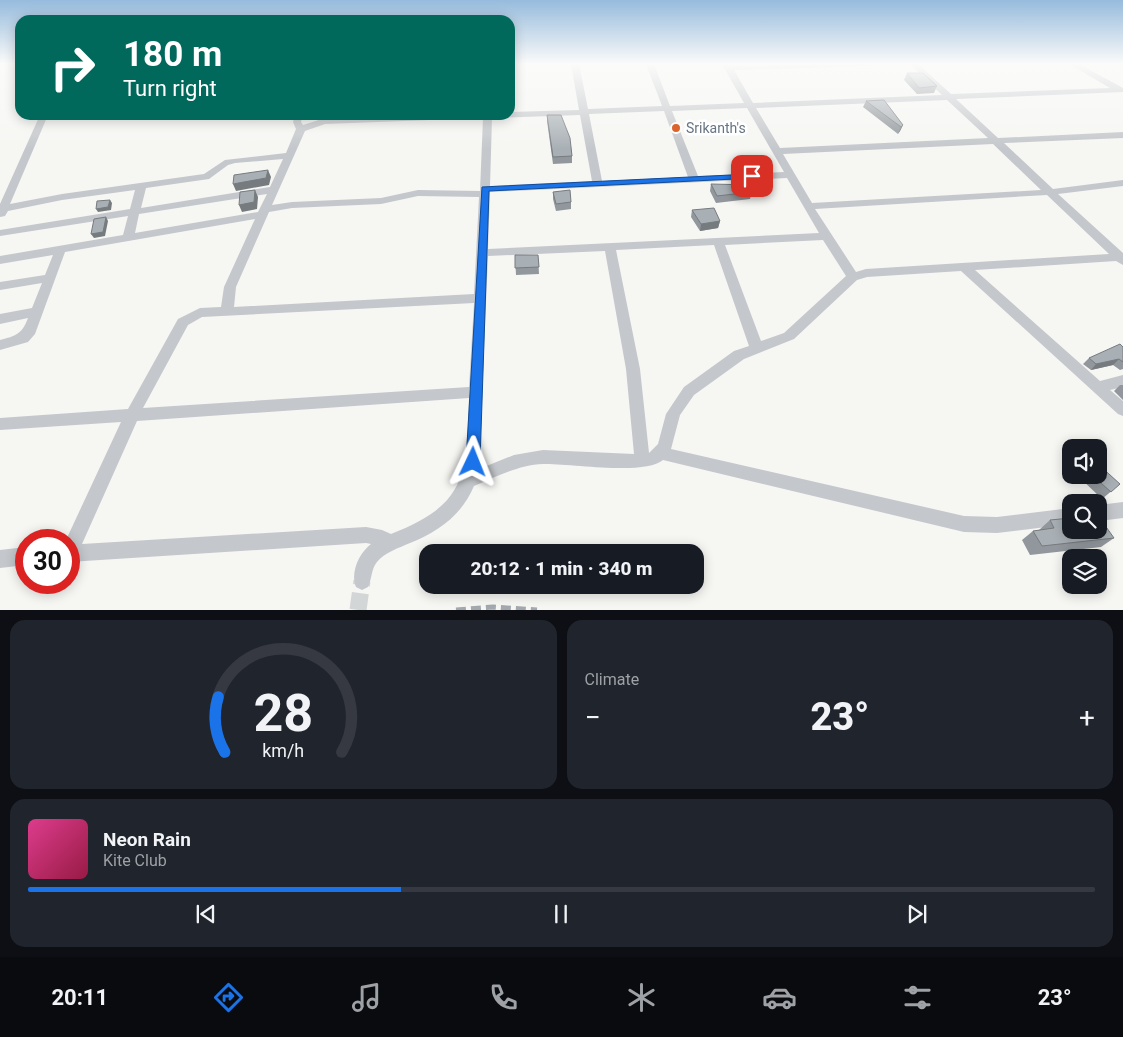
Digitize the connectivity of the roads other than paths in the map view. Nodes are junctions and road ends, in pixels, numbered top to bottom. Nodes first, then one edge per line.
1 (580, 92) edge
2 (661, 92) edge
3 (743, 92) edge
4 (944, 92) edge
5 (1086, 92) edge
6 (950, 98) junction
7 (751, 106) junction
8 (667, 109) junction
9 (584, 112) junction
10 (515, 115) edge
11 (42, 120) edge
12 (298, 120) edge
13 (352, 120) edge
14 (488, 120) edge
15 (301, 129) junction
16 (1123, 135) edge
17 (996, 141) junction
18 (776, 151) junction
19 (288, 155) junction
20 (790, 175) junction
21 (694, 179) junction
22 (597, 184) junction
23 (1123, 184) edge
24 (142, 186) junction
25 (273, 190) junction
26 (485, 191) junction
27 (1052, 192) junction
28 (808, 206) junction
29 (135, 210) junction
30 (2, 212) edge
31 (262, 212) junction
32 (0, 233) edge
33 (826, 236) junction
34 (128, 238) junction
35 (718, 242) junction
36 (610, 247) junction
37 (60, 250) junction
38 (482, 253) junction
39 (1122, 258) edge
40 (0, 260) edge
41 (964, 267) junction
42 (853, 277) junction
43 (50, 278) junction
44 (0, 286) edge
45 (480, 298) junction
46 (37, 312) junction
47 (227, 312) junction
48 (0, 319) edge
49 (0, 345) edge
50 (758, 348) junction
51 (1123, 380) edge
52 (1097, 387) junction
53 (476, 392) junction
54 (1123, 410) edge
55 (132, 415) junction
56 (0, 424) edge
57 (661, 453) junction
58 (642, 461) junction
59 (470, 480) junction
60 (1123, 510) edge
61 (1107, 512) edge
62 (1062, 517) edge
63 (80, 529) edge
64 (390, 543) junction
65 (80, 551) edge
66 (15, 557) edge
67 (0, 559) edge
68 (362, 581) tunnel mouth

1 - 9 street
2 - 8 street
3 - 7 street
4 - 6 street
5 - 6 street
6 - 7 street
6 - 17 street
7 - 8 street
7 - 18 street
8 - 9 street
8 - 21 street
9 - 10 street
9 - 22 street
11 - 30 street
12 - 15 street
13 - 15 street
14 - 26 street
15 - 19 street
16 - 17 street
17 - 18 street
17 - 27 street
18 - 20 street
19 - 24 street
19 - 25 street
20 - 21 street
20 - 28 street
21 - 22 street
22 - 26 street
23 - 27 street
24 - 29 street
24 - 30 street
25 - 29 street
25 - 31 street
26 - 31 street
26 - 38 street
27 - 28 street
27 - 39 street
28 - 33 street
29 - 32 street
29 - 34 street
31 - 34 street
31 - 47 street
33 - 35 street
33 - 42 street
34 - 37 street
35 - 36 street
35 - 50 street
36 - 38 street
36 - 58 street
37 - 40 street
37 - 43 street
38 - 45 street
39 - 41 street
41 - 42 street
41 - 52 street
42 - 50 street
43 - 44 street
43 - 46 street
45 - 47 street
45 - 53 street
46 - 48 street
46 - 49 street
47 - 55 street
50 - 57 street
51 - 52 street
52 - 54 street
53 - 55 street
53 - 59 street
55 - 56 street
55 - 63 street
57 - 58 street
57 - 62 street
58 - 59 street
59 - 64 street
60 - 61 street
64 - 65 street
64 - 68 street
66 - 67 street

